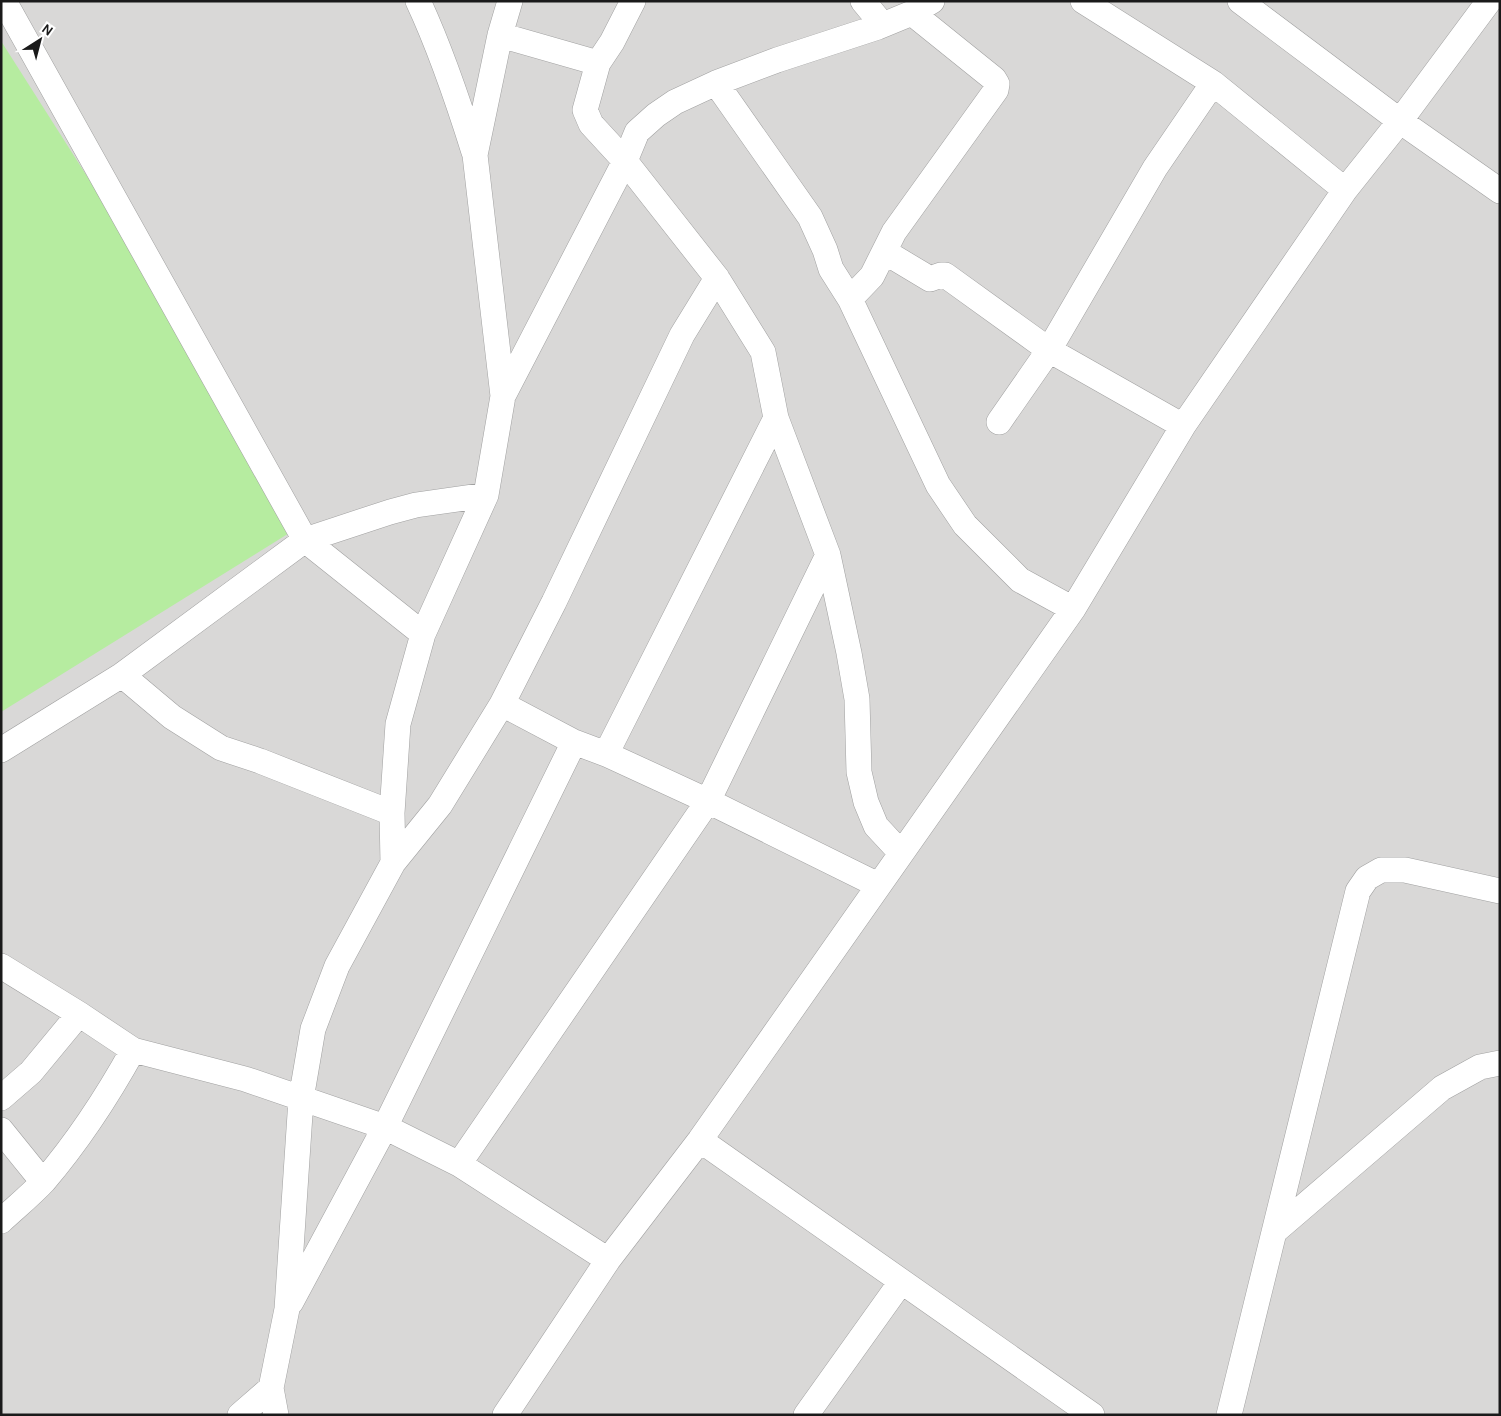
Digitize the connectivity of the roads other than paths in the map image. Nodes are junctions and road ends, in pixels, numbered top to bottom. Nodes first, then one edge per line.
1 (418, 1) edge
2 (510, 1) edge
3 (633, 1) edge
4 (863, 1) edge
5 (1083, 1) edge
6 (1240, 1) edge
7 (1489, 1) edge
8 (9, 3) edge
9 (922, 7) edge
10 (878, 27) junction
11 (500, 35) junction
12 (598, 63) junction
13 (716, 83) junction
14 (1213, 83) junction
15 (1400, 121) junction
16 (475, 154) junction
17 (626, 162) junction
18 (1345, 190) junction
19 (1500, 191) edge
20 (885, 252) junction
21 (717, 278) junction
22 (850, 299) junction
23 (1049, 350) junction
24 (503, 396) junction
25 (776, 418) junction
26 (999, 422) dead end
27 (1183, 426) junction
28 (486, 495) junction
29 (305, 540) junction
30 (828, 555) junction
31 (1073, 609) junction
32 (423, 634) junction
33 (122, 674) junction
34 (502, 704) junction
35 (574, 742) junction
36 (1, 750) edge
37 (606, 754) junction
38 (708, 801) junction
39 (392, 813) junction
40 (901, 854) junction
41 (393, 863) junction
42 (878, 885) junction
43 (1500, 891) edge
44 (1, 966) edge
45 (80, 1014) junction
46 (133, 1050) junction
47 (1500, 1063) edge
48 (1, 1098) edge
49 (302, 1099) junction
50 (385, 1127) junction
51 (1, 1130) edge
52 (700, 1140) junction
53 (459, 1164) junction
54 (43, 1182) junction
55 (1, 1221) edge
56 (1274, 1232) junction
57 (608, 1260) junction
58 (901, 1282) junction
59 (287, 1309) junction
60 (271, 1388) junction
61 (1088, 1414) edge
62 (240, 1415) edge
63 (276, 1415) edge
64 (506, 1415) edge
65 (806, 1415) edge
66 (1229, 1415) edge

1 - 16 street
2 - 11 street
3 - 12 street
4 - 10 street
5 - 14 street
6 - 15 street
7 - 15 street
8 - 29 street
9 - 10 street
9 - 20 street
10 - 13 street
11 - 12 street
11 - 16 street
12 - 17 street
13 - 17 street
13 - 22 street
14 - 18 street
14 - 23 street
15 - 18 street
15 - 19 street
16 - 24 street
17 - 21 street
17 - 24 street
18 - 27 street
20 - 22 street
20 - 23 street
21 - 25 street
21 - 34 street
22 - 31 street
23 - 26 street
23 - 27 street
24 - 28 street
25 - 30 street
25 - 37 street
27 - 31 street
28 - 29 street
28 - 32 street
29 - 32 street
29 - 33 street
30 - 38 street
30 - 40 street
31 - 40 street
32 - 39 street
33 - 36 street
33 - 39 street
34 - 35 street
34 - 41 street
35 - 37 street
35 - 50 street
37 - 38 street
38 - 42 street
38 - 53 street
39 - 41 street
40 - 42 street
41 - 49 street
42 - 52 street
43 - 56 street
44 - 45 street
45 - 46 street
45 - 48 street
46 - 49 street
46 - 54 street
47 - 56 street
49 - 50 street
49 - 59 street
50 - 53 street
50 - 59 street
51 - 54 street
52 - 57 street
52 - 58 street
53 - 57 street
54 - 55 street
56 - 66 street
57 - 64 street
58 - 61 street
58 - 65 street
59 - 60 street
60 - 62 street
60 - 63 street

